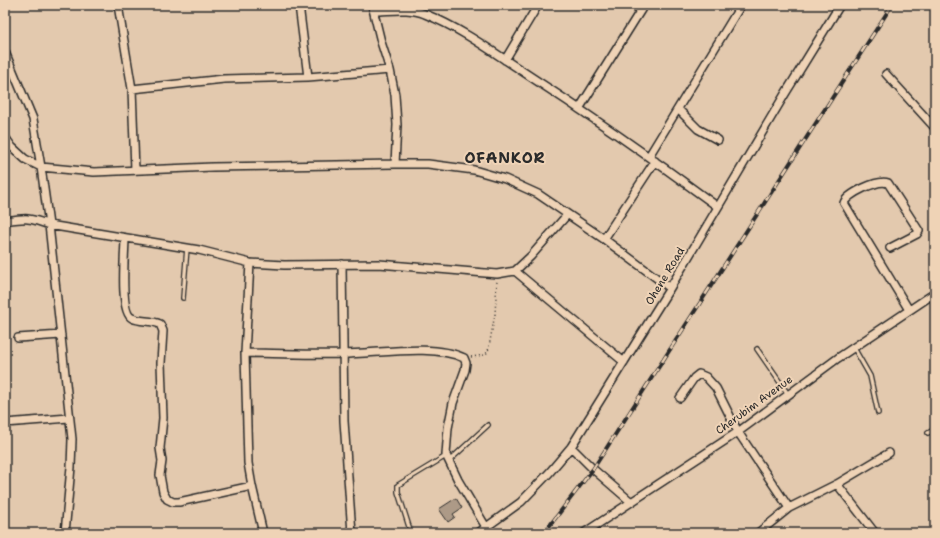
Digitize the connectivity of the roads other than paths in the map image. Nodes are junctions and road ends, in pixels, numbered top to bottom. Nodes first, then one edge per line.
1 (118, 5) edge
2 (299, 5) edge
3 (538, 5) edge
4 (644, 5) edge
5 (741, 5) edge
6 (840, 5) edge
7 (373, 8) edge
8 (5, 52) edge
9 (505, 60) junction
10 (390, 70) junction
11 (886, 74) dead end
12 (308, 77) junction
13 (132, 89) junction
14 (579, 109) junction
15 (678, 109) junction
16 (935, 128) edge
17 (5, 137) edge
18 (718, 140) dead end
19 (652, 159) junction
20 (395, 164) junction
21 (41, 167) junction
22 (135, 170) junction
23 (718, 207) junction
24 (567, 215) junction
25 (5, 221) edge
26 (49, 225) junction
27 (125, 238) junction
28 (604, 239) junction
29 (187, 248) junction
30 (890, 248) dead end
31 (250, 263) junction
32 (342, 264) junction
33 (515, 271) junction
34 (670, 288) junction
35 (935, 293) edge
36 (183, 298) dead end
37 (909, 310) junction
38 (61, 335) junction
39 (18, 338) dead end
40 (854, 348) junction
41 (756, 349) dead end
42 (245, 353) junction
43 (343, 354) junction
44 (624, 362) junction
45 (788, 394) junction
46 (680, 398) dead end
47 (878, 413) dead end
48 (69, 418) junction
49 (5, 422) edge
50 (488, 425) dead end
51 (935, 429) edge
52 (738, 432) junction
53 (928, 433) dead end
54 (571, 447) junction
55 (889, 453) dead end
56 (448, 458) junction
57 (837, 484) junction
58 (252, 486) junction
59 (630, 501) junction
60 (789, 508) junction
61 (486, 527) junction
62 (64, 533) edge
63 (263, 533) edge
64 (352, 533) edge
65 (411, 533) edge
66 (478, 533) edge
67 (584, 533) edge
68 (758, 533) edge
69 (875, 533) edge

1 - 13 street
2 - 12 street
3 - 9 street
4 - 14 street
5 - 15 street
6 - 23 street, Ohene Road
7 - 9 street
7 - 10 street
8 - 21 street
9 - 14 street
10 - 12 street
10 - 20 street
11 - 16 street
12 - 13 street
13 - 22 street
14 - 19 street
15 - 18 street
15 - 19 street
17 - 21 street
19 - 23 street
19 - 28 street
20 - 22 street
20 - 24 street
21 - 22 street
21 - 26 street
23 - 34 street, Ohene Road
24 - 28 street
24 - 33 street
25 - 26 street
26 - 27 street
26 - 38 street
27 - 29 street
27 - 58 street
28 - 34 street
29 - 31 street
29 - 36 lane
30 - 37 street
31 - 32 street
31 - 42 street
32 - 33 street
32 - 43 street
33 - 44 street
34 - 44 street, Ohene Road
35 - 37 street, Cherubim Avenue
37 - 40 street, Cherubim Avenue
38 - 39 street
38 - 48 street
40 - 45 street, Cherubim Avenue
40 - 47 lane
41 - 45 lane
42 - 43 street
42 - 58 street
43 - 56 street
43 - 64 street
44 - 54 street, Ohene Road
45 - 52 street, Cherubim Avenue
46 - 52 street
48 - 49 street
48 - 62 street
50 - 56 lane
51 - 53 lane
52 - 59 street, Cherubim Avenue
52 - 60 street
54 - 59 street
54 - 61 street, Ohene Road
55 - 57 street
56 - 61 street
56 - 65 lane
57 - 60 street
57 - 69 street
58 - 63 street
59 - 67 street, Cherubim Avenue
60 - 68 street
61 - 66 street, Ohene Road

